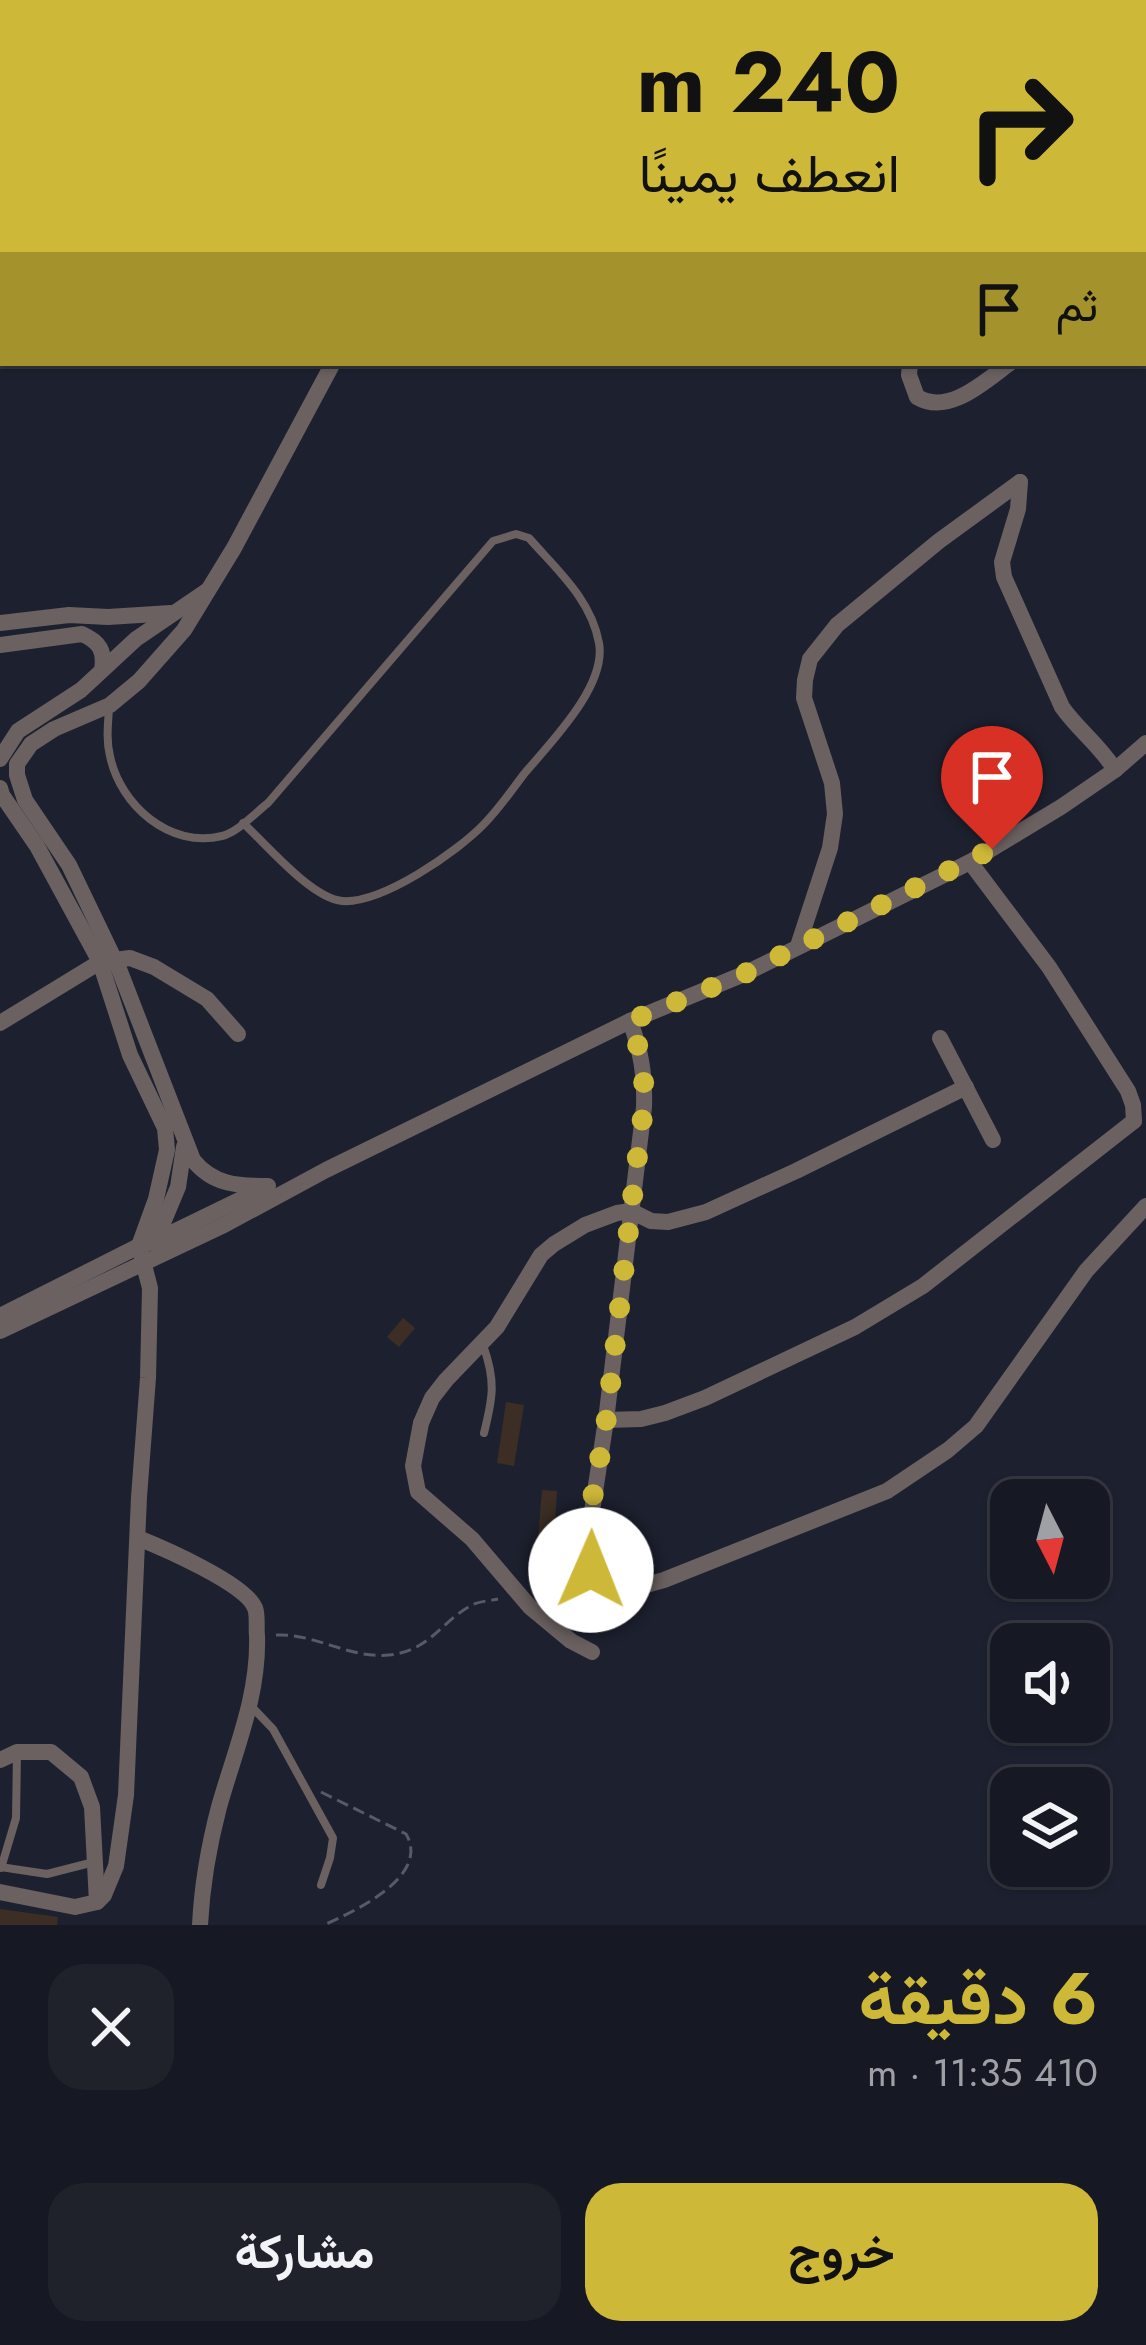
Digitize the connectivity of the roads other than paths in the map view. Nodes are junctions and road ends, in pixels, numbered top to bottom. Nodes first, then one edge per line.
1 (331, 366) edge
2 (910, 366) edge
3 (1006, 366) edge
4 (209, 589) junction
5 (172, 613) junction
6 (0, 623) edge
7 (0, 645) edge
8 (102, 670) junction
9 (110, 705) junction
10 (1146, 743) edge
11 (0, 759) edge
12 (1115, 770) junction
13 (0, 788) edge
14 (243, 823) junction
15 (970, 862) junction
16 (798, 946) junction
17 (107, 961) junction
18 (630, 1021) junction
19 (0, 1023) edge
20 (238, 1034) dead end
21 (940, 1039) dead end
22 (965, 1087) junction
23 (1140, 1123) edge
24 (993, 1139) dead end
25 (185, 1140) junction
26 (326, 1170) junction
27 (268, 1186) junction
28 (1146, 1206) edge
29 (631, 1211) junction
30 (146, 1250) junction
31 (0, 1316) edge
32 (0, 1331) edge
33 (483, 1343) junction
34 (606, 1420) junction
35 (484, 1433) dead end
36 (138, 1538) junction
37 (592, 1652) dead end
38 (250, 1706) junction
39 (9, 1756) edge
40 (95, 1861) junction
41 (0, 1868) edge
42 (321, 1885) dead end
43 (0, 1892) edge
44 (98, 1902) junction
45 (200, 1925) edge

1 - 4 street
2 - 3 street
4 - 5 street
4 - 9 street
5 - 6 street
5 - 8 street
7 - 8 street
8 - 11 street
9 - 14 lane
9 - 17 street
10 - 12 street
12 - 15 street
12 - 16 street
13 - 17 street
14 - 14 lane
15 - 16 street
15 - 23 street
16 - 18 street
17 - 19 street
17 - 20 street
17 - 25 street
17 - 30 street
18 - 26 street
18 - 29 street
21 - 22 street
22 - 24 street
22 - 29 street
23 - 34 street
25 - 27 street
25 - 30 street
26 - 27 street
26 - 30 street
27 - 30 street
28 - 34 street
29 - 33 street
29 - 34 street
30 - 31 street
30 - 32 street
30 - 36 street
33 - 35 lane
33 - 37 street
36 - 38 street
36 - 44 street
38 - 42 lane
38 - 45 street
39 - 40 street
39 - 41 lane
40 - 41 lane
40 - 44 street
43 - 44 street

